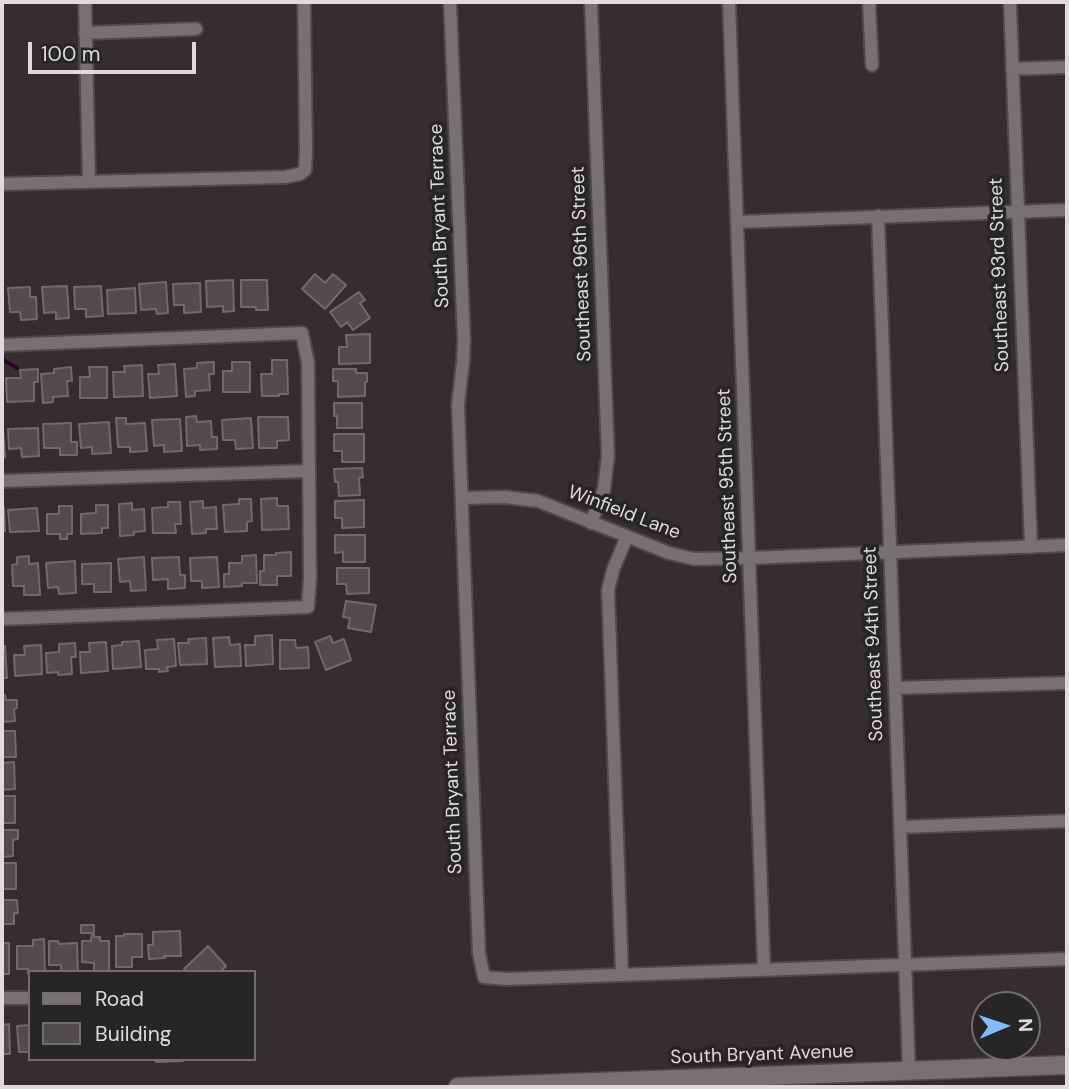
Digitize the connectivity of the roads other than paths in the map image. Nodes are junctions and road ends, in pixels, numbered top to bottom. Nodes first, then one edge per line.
1 (85, 2) edge
2 (304, 2) edge
3 (450, 2) edge
4 (591, 2) edge
5 (729, 2) edge
6 (869, 2) edge
7 (1010, 2) edge
8 (196, 29) dead end
9 (85, 33) junction
10 (872, 65) dead end
11 (1067, 67) edge
12 (1012, 69) junction
13 (89, 181) junction
14 (2, 184) edge
15 (1067, 210) edge
16 (1017, 212) junction
17 (878, 216) junction
18 (737, 222) junction
19 (2, 345) edge
20 (309, 471) junction
21 (2, 481) edge
22 (462, 498) junction
23 (591, 523) junction
24 (627, 536) junction
25 (1067, 545) edge
26 (1031, 547) junction
27 (890, 552) junction
28 (750, 558) junction
29 (2, 619) edge
30 (1067, 683) edge
31 (895, 688) junction
32 (1067, 821) edge
33 (900, 827) junction
34 (1067, 958) edge
35 (905, 964) junction
36 (764, 970) junction
37 (622, 974) junction
38 (2, 998) edge
39 (28, 998) edge
40 (1067, 1065) edge
41 (909, 1070) junction
42 (723, 1082) edge
43 (458, 1087) edge

1 - 9 street
2 - 13 street
3 - 22 street, South Bryant Terrace
4 - 23 street, Southeast 96th Street
5 - 18 street, Southeast 95th Street
6 - 10 street
7 - 12 street, Southeast 93rd Street
8 - 9 street
9 - 13 street
11 - 12 street
12 - 16 street, Southeast 93rd Street
13 - 14 street
15 - 16 street
16 - 17 street
16 - 26 street, Southeast 93rd Street
17 - 18 street
17 - 27 street, Southeast 94th Street
18 - 28 street, Southeast 95th Street
19 - 20 street
20 - 21 street
20 - 29 street
22 - 23 street, Winfield Lane
22 - 37 street, South Bryant Terrace
23 - 24 street, Winfield Lane
24 - 28 street, Winfield Lane
24 - 37 street
25 - 26 street, Winfield Lane
26 - 27 street, Winfield Lane
27 - 28 street, Winfield Lane
27 - 31 street, Southeast 94th Street
28 - 36 street, Southeast 95th Street
30 - 31 street
31 - 33 street, Southeast 94th Street
32 - 33 street
33 - 35 street, Southeast 94th Street
34 - 35 street, South Bryant Terrace
35 - 36 street, South Bryant Terrace
35 - 41 street, Southeast 94th Street
36 - 37 street, South Bryant Terrace
38 - 39 street
40 - 41 street, South Bryant Avenue
41 - 42 street, South Bryant Avenue
42 - 43 street, South Bryant Avenue

